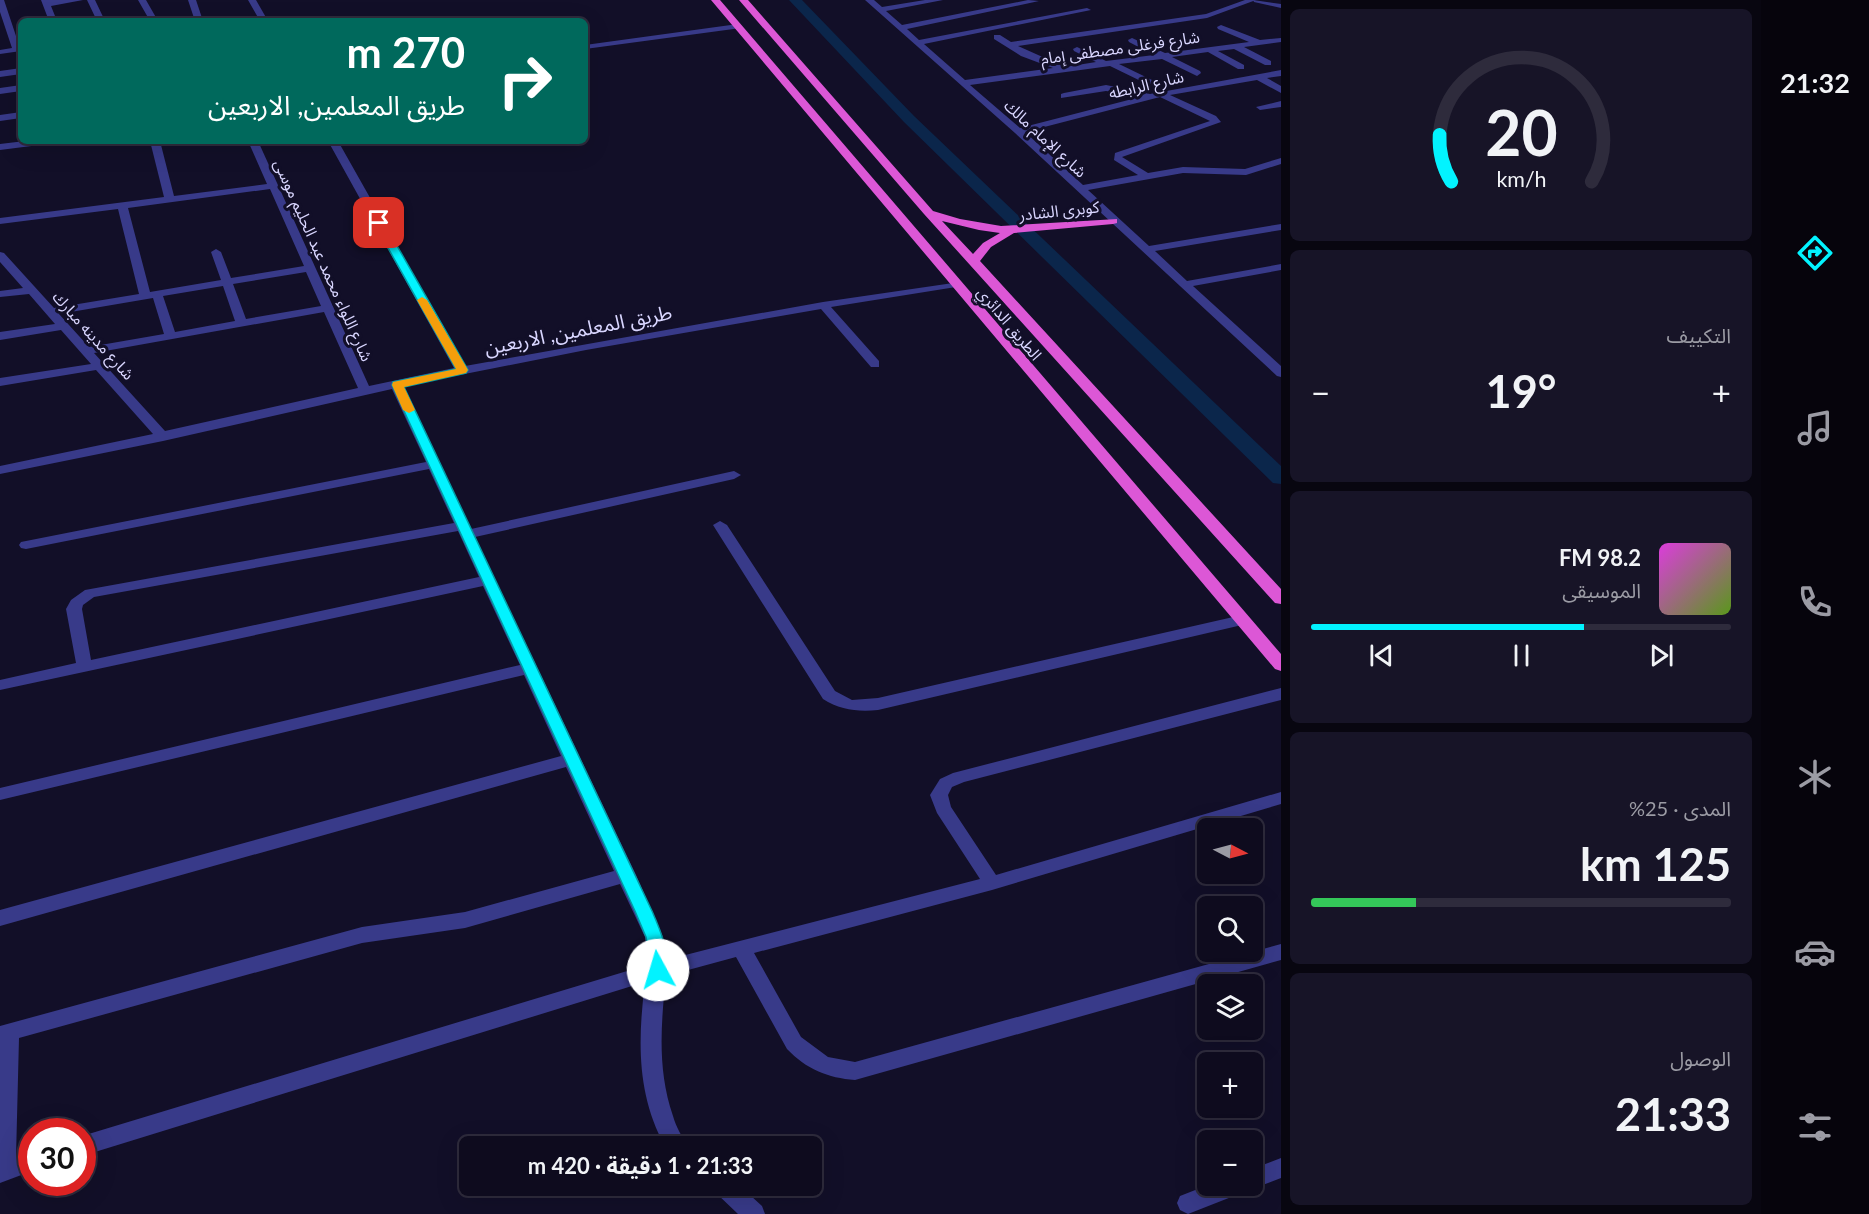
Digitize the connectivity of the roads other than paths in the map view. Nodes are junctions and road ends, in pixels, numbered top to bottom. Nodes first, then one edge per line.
1 (0, 0) edge
2 (79, 0) edge
3 (91, 0) edge
4 (142, 0) edge
5 (192, 0) edge
6 (252, 0) edge
7 (869, 0) edge
8 (939, 0) edge
9 (1252, 0) edge
10 (1257, 0) edge
11 (1033, 1) edge
12 (46, 2) edge
13 (731, 2) edge
14 (1281, 6) edge
15 (1046, 7) dead end
16 (880, 10) junction
17 (1087, 10) dead end
18 (52, 18) edge
19 (100, 18) edge
20 (152, 18) edge
21 (198, 18) edge
22 (262, 18) edge
23 (738, 26) junction
24 (1221, 27) dead end
25 (900, 28) junction
26 (997, 37) dead end
27 (1132, 40) dead end
28 (1279, 42) edge
29 (917, 43) junction
30 (1260, 44) junction
31 (1010, 45) junction
32 (18, 46) edge
33 (588, 46) edge
34 (1237, 47) junction
35 (18, 49) edge
36 (1077, 50) dead end
37 (1210, 50) junction
38 (0, 52) edge
39 (1163, 57) junction
40 (1268, 63) dead end
41 (1109, 64) junction
42 (1241, 67) dead end
43 (1066, 70) junction
44 (18, 71) edge
45 (1197, 73) dead end
46 (0, 74) edge
47 (1281, 74) edge
48 (1259, 77) junction
49 (1149, 82) dead end
50 (963, 83) junction
51 (18, 88) edge
52 (1281, 90) edge
53 (0, 91) edge
54 (1156, 95) junction
55 (1064, 96) dead end
56 (1281, 104) edge
57 (1260, 107) dead end
58 (18, 115) edge
59 (0, 118) edge
60 (1018, 131) junction
61 (24, 144) edge
62 (156, 144) edge
63 (254, 144) edge
64 (335, 144) edge
65 (0, 147) edge
66 (1281, 161) edge
67 (1147, 177) junction
68 (273, 186) junction
69 (1080, 189) junction
70 (171, 200) junction
71 (122, 206) junction
72 (928, 212) junction
73 (1113, 220) junction
74 (0, 221) edge
75 (1281, 226) edge
76 (1009, 232) junction
77 (1145, 250) junction
78 (216, 252) dead end
79 (0, 256) edge
80 (973, 262) junction
81 (1281, 267) edge
82 (310, 268) junction
83 (227, 282) junction
84 (956, 284) junction
85 (1184, 285) junction
86 (31, 290) junction
87 (0, 294) edge
88 (151, 295) junction
89 (823, 305) junction
90 (328, 308) junction
91 (51, 312) junction
92 (242, 323) junction
93 (63, 326) junction
94 (0, 336) edge
95 (171, 336) junction
96 (86, 351) junction
97 (875, 364) dead end
98 (99, 366) junction
99 (462, 370) junction
100 (1281, 373) edge
101 (0, 382) edge
102 (397, 385) junction
103 (366, 392) junction
104 (163, 437) junction
105 (434, 464) junction
106 (0, 470) edge
107 (734, 475) dead end
108 (720, 525) dead end
109 (465, 530) junction
110 (26, 545) dead end
111 (489, 580) junction
112 (1281, 599) edge
113 (1242, 620) junction
114 (1281, 665) edge
115 (84, 666) junction
116 (530, 668) junction
117 (0, 685) edge
118 (1281, 694) edge
119 (572, 759) junction
120 (0, 794) edge
121 (1281, 798) edge
122 (627, 875) junction
123 (992, 883) junction
124 (0, 918) edge
125 (741, 948) junction
126 (1281, 952) edge
127 (658, 970) junction
128 (4, 1034) edge
129 (672, 1136) edge
130 (96, 1142) edge
131 (18, 1166) edge
132 (1281, 1168) edge
133 (2, 1172) edge
134 (1263, 1175) edge
135 (735, 1196) edge
136 (1207, 1196) edge
137 (1188, 1203) dead end
138 (754, 1214) edge

1 - 32 street
2 - 12 street
3 - 19 street
4 - 20 street
5 - 21 street
6 - 22 street
7 - 16 street, شارع الإمام مالك
8 - 16 street
9 - 31 street
10 - 14 street
11 - 15 street
11 - 25 street
12 - 18 street
13 - 23 highway, الطريق الدائري
13 - 72 highway, الطريق الدائري
16 - 25 street, شارع الإمام مالك
17 - 29 street
23 - 33 street
23 - 84 highway, الطريق الدائري
24 - 30 street
25 - 29 street, شارع الإمام مالك
26 - 31 street
27 - 39 street
28 - 30 street, شارع فرغلى مصطفى إمام
29 - 50 street, شارع الإمام مالك
30 - 34 street, شارع فرغلى مصطفى إمام
31 - 43 street
34 - 37 street, شارع فرغلى مصطفى إمام
34 - 40 street
35 - 38 street
36 - 41 street
37 - 39 street, شارع فرغلى مصطفى إمام
37 - 42 street
39 - 41 street, شارع فرغلى مصطفى إمام
39 - 45 street
41 - 43 street, شارع فرغلى مصطفى إمام
41 - 49 street
43 - 50 street, شارع فرغلى مصطفى إمام
44 - 46 street
47 - 48 street, شارع الرابطه
48 - 52 street
48 - 54 street, شارع الرابطه
50 - 60 street, شارع الإمام مالك
51 - 53 street
54 - 55 street
54 - 60 street, شارع الرابطه
54 - 67 street
56 - 57 street
58 - 59 street
60 - 69 street, شارع الإمام مالك
61 - 65 street
62 - 70 street
63 - 68 street, شارع اللواء محمد عبد الحليم موسى
64 - 99 street
66 - 67 street
67 - 69 street
68 - 70 street
68 - 82 street, شارع اللواء محمد عبد الحليم موسى
69 - 73 street, شارع الإمام مالك
70 - 71 street
71 - 74 street
71 - 88 street
72 - 76 highway, كوبرى الشادر
72 - 80 highway, الطريق الدائري
73 - 76 highway, كوبرى الشادر
73 - 77 street, شارع الإمام مالك
75 - 77 street
76 - 80 highway, كوبرى الشادر
77 - 85 street, شارع الإمام مالك
78 - 83 street
79 - 86 street, شارع مدينه مبارك
80 - 112 highway, الطريق الدائري
81 - 85 street
82 - 83 street
82 - 90 street, شارع اللواء محمد عبد الحليم موسى
83 - 88 street
83 - 92 street
84 - 89 street, طريق المعلمين, الاربعين
84 - 113 highway, الطريق الدائري
85 - 100 street, شارع الإمام مالك
86 - 87 street
86 - 91 street, شارع مدينه مبارك
88 - 91 street
88 - 95 street
89 - 97 street
89 - 99 street, طريق المعلمين, الاربعين
90 - 92 street
90 - 103 street, شارع اللواء محمد عبد الحليم موسى
91 - 93 street, شارع مدينه مبارك
92 - 95 street
93 - 94 street
93 - 96 street, شارع مدينه مبارك
95 - 96 street
96 - 98 street, شارع مدينه مبارك
98 - 101 street
98 - 104 street, شارع مدينه مبارك
99 - 102 street, طريق المعلمين, الاربعين
102 - 103 street, طريق المعلمين, الاربعين
102 - 105 street
103 - 104 street, طريق المعلمين, الاربعين
104 - 106 street, طريق المعلمين, الاربعين
105 - 109 street
105 - 110 street
107 - 109 street
108 - 113 street
109 - 111 street
109 - 115 street
111 - 115 street
111 - 116 street
113 - 114 highway, الطريق الدائري
115 - 117 street
116 - 119 street
116 - 120 street
118 - 123 street
119 - 122 street
119 - 124 street
121 - 123 street
122 - 127 street
122 - 128 street
123 - 125 street
125 - 126 street
125 - 127 street
127 - 129 street
127 - 130 street
128 - 133 street
131 - 133 street
132 - 134 street
135 - 138 street
136 - 137 street

